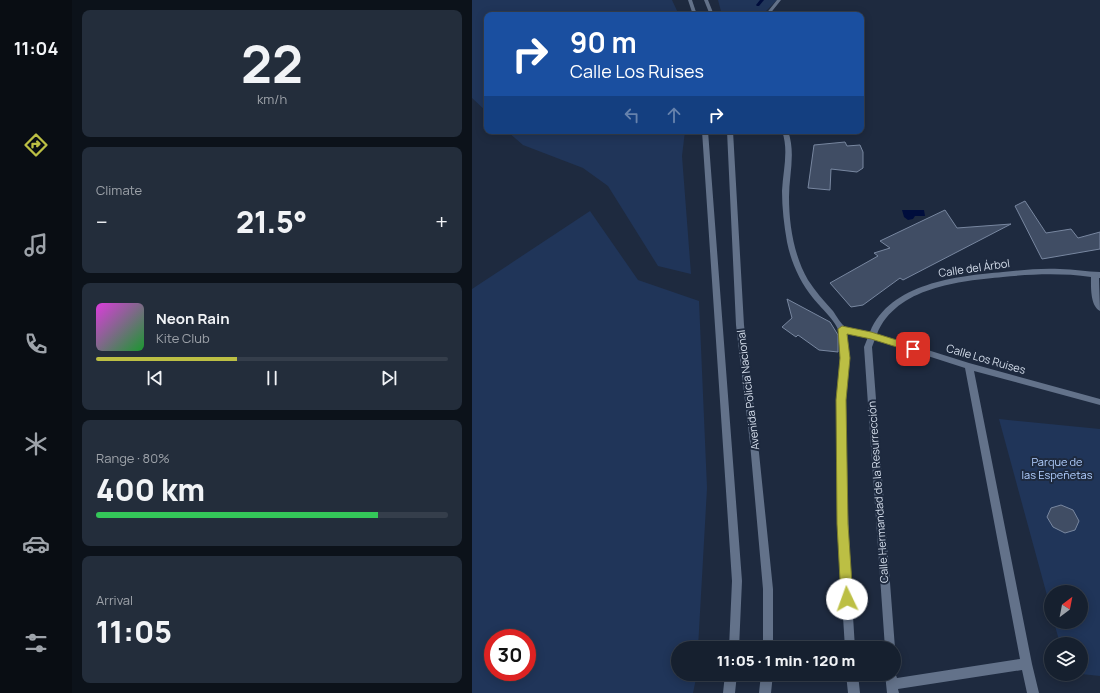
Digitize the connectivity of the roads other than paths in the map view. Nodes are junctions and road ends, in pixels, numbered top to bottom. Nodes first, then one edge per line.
1 (690, 0) edge
2 (706, 0) edge
3 (779, 0) edge
4 (694, 12) edge
5 (711, 12) edge
6 (769, 12) edge
7 (705, 134) edge
8 (730, 134) edge
9 (786, 134) edge
10 (1098, 274) edge
11 (1100, 308) edge
12 (842, 329) junction
13 (871, 335) junction
14 (969, 366) junction
15 (1100, 402) edge
16 (734, 641) edge
17 (768, 641) edge
18 (850, 641) edge
19 (889, 641) edge
20 (1026, 664) junction
21 (730, 681) edge
22 (766, 681) edge
23 (853, 681) edge
24 (892, 684) edge
25 (729, 693) edge
26 (765, 693) edge
27 (854, 693) edge
28 (1033, 693) edge

1 - 4 street
2 - 5 street
3 - 6 street
7 - 16 street, Avenida Policía Nacional
8 - 17 street, Avenida Policía Nacional
9 - 12 street
10 - 11 street
10 - 13 street, Calle del Árbol
12 - 13 street, Calle Los Ruises
12 - 18 street
13 - 14 street, Calle Los Ruises
13 - 19 street, Calle Hermandad de la Resurrección
14 - 15 street, Calle Los Ruises
14 - 20 street
20 - 24 street
20 - 28 street
21 - 25 street
22 - 26 street
23 - 27 street

